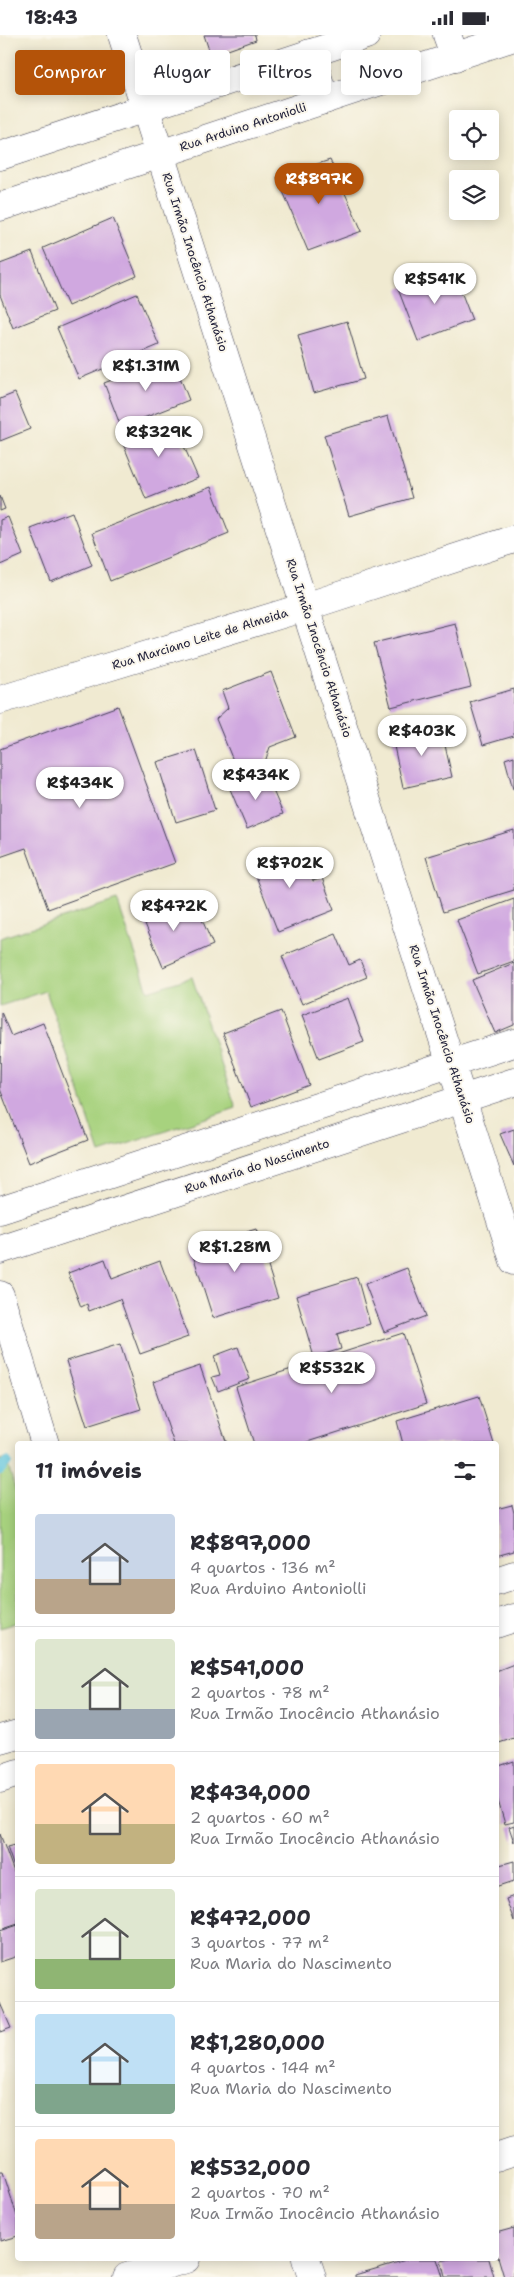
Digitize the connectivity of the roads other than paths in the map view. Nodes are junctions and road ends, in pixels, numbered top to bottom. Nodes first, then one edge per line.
1 (122, 35) edge
2 (366, 35) edge
3 (514, 37) edge
4 (451, 46) edge
5 (319, 50) edge
6 (240, 76) edge
7 (323, 95) edge
8 (325, 100) junction
9 (146, 107) junction
10 (160, 153) junction
11 (0, 156) edge
12 (0, 207) edge
13 (514, 539) edge
14 (306, 607) junction
15 (0, 700) edge
16 (514, 1043) edge
17 (452, 1063) junction
18 (514, 1082) edge
19 (463, 1099) junction
20 (226, 1137) junction
21 (141, 1164) junction
22 (239, 1172) junction
23 (153, 1200) junction
24 (0, 1211) edge
25 (0, 1250) edge
26 (514, 1261) edge
27 (0, 1295) edge
28 (45, 1441) edge
29 (514, 1575) edge
30 (499, 1580) edge
31 (514, 1618) edge
32 (499, 1622) edge
33 (15, 1735) edge
34 (0, 1739) edge
35 (15, 1774) edge
36 (0, 1779) edge
37 (514, 2151) edge
38 (499, 2156) edge
39 (179, 2261) edge
40 (307, 2261) edge
41 (127, 2277) edge
42 (312, 2277) edge

1 - 9 street, Rua Irmão Inocêncio Athanásio
2 - 5 street
3 - 4 street, Rua Arduino Antoniolli
4 - 8 street, Rua Arduino Antoniolli
6 - 9 street
7 - 8 street
8 - 10 street, Rua Arduino Antoniolli
9 - 10 street, Rua Irmão Inocêncio Athanásio
9 - 11 street
10 - 12 street, Rua Arduino Antoniolli
10 - 14 street, Rua Irmão Inocêncio Athanásio
13 - 14 street, Rua Marciano Leite de Almeida
14 - 15 street, Rua Marciano Leite de Almeida
14 - 17 street, Rua Irmão Inocêncio Athanásio
16 - 17 street
17 - 19 street, Rua Irmão Inocêncio Athanásio
17 - 20 street
18 - 19 street, Rua Maria do Nascimento
19 - 22 street, Rua Maria do Nascimento
19 - 26 street, Rua Irmão Inocêncio Athanásio
20 - 21 street
20 - 22 street
21 - 23 street
21 - 24 street
22 - 23 street, Rua Maria do Nascimento
23 - 25 street, Rua Maria do Nascimento
27 - 28 street
29 - 30 street
31 - 32 street
33 - 34 street
35 - 36 street
37 - 38 street
39 - 41 street
40 - 42 street

